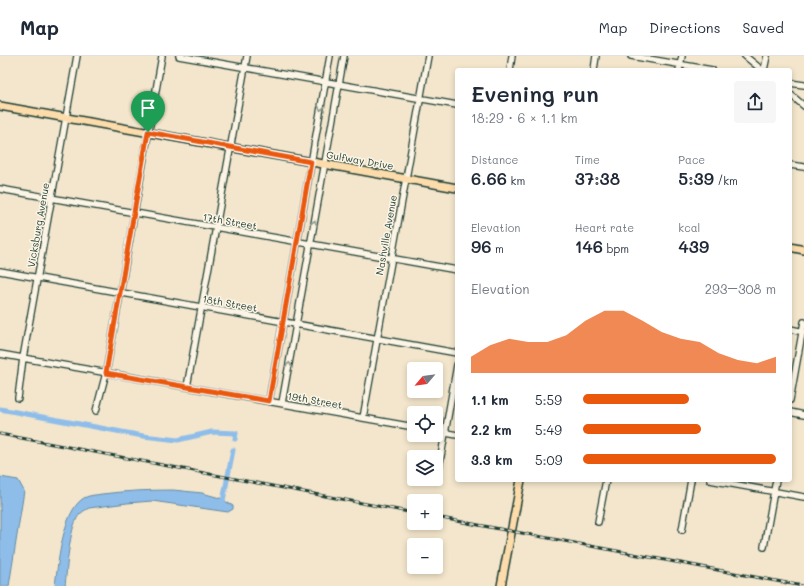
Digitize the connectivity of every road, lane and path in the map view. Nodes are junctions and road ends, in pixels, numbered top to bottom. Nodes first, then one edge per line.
1 (77, 56) edge
2 (162, 56) edge
3 (179, 56) edge
4 (248, 56) edge
5 (330, 56) edge
6 (344, 56) edge
7 (428, 56) edge
8 (512, 56) edge
9 (596, 56) edge
10 (631, 56) edge
11 (682, 56) edge
12 (745, 56) edge
13 (767, 56) edge
14 (245, 68) junction
15 (510, 68) edge
16 (594, 68) edge
17 (679, 68) edge
18 (760, 68) edge
19 (764, 68) edge
20 (326, 82) junction
21 (792, 83) edge
22 (339, 84) junction
23 (804, 85) edge
24 (792, 96) edge
25 (420, 99) junction
26 (455, 105) edge
27 (0, 106) edge
28 (804, 106) edge
29 (66, 118) junction
30 (148, 132) junction
31 (230, 147) junction
32 (311, 162) junction
33 (325, 164) junction
34 (792, 165) edge
35 (804, 167) edge
36 (406, 178) junction
37 (455, 188) edge
38 (0, 189) edge
39 (52, 198) junction
40 (134, 213) junction
41 (216, 228) junction
42 (297, 242) junction
43 (311, 244) junction
44 (792, 247) edge
45 (804, 250) edge
46 (391, 258) junction
47 (455, 270) edge
48 (0, 271) edge
49 (38, 278) junction
50 (120, 292) junction
51 (202, 307) junction
52 (283, 322) junction
53 (804, 322) edge
54 (296, 324) junction
55 (792, 329) edge
56 (803, 332) edge
57 (377, 338) junction
58 (455, 352) edge
59 (0, 354) edge
60 (23, 358) junction
61 (106, 373) junction
62 (455, 376) edge
63 (187, 387) junction
64 (792, 390) edge
65 (18, 398) dead end
66 (269, 401) junction
67 (282, 403) junction
68 (96, 411) dead end
69 (792, 412) edge
70 (804, 415) edge
71 (363, 418) junction
72 (407, 426) edge
73 (445, 433) junction
74 (455, 435) edge
75 (442, 450) edge
76 (521, 482) edge
77 (606, 482) edge
78 (691, 482) edge
79 (721, 482) edge
80 (775, 482) edge
81 (773, 491) junction
82 (804, 497) edge
83 (598, 522) dead end
84 (682, 530) dead end
85 (764, 547) dead end
86 (501, 586) edge

1 - 29 street, Vicksburg Avenue
2 - 30 street
3 - 14 street
4 - 14 street
5 - 20 street
6 - 22 street
7 - 25 street, Nashville Avenue
8 - 15 street
9 - 16 street
10 - 17 street
11 - 17 street
12 - 18 street
13 - 19 street
14 - 20 street
14 - 31 street
20 - 22 street
20 -> 32 street
21 - 23 street
22 - 25 street
22 - 33 street
24 - 28 street
25 - 26 street
25 - 36 street, Nashville Avenue
27 - 29 main road, Gulfway Drive
29 - 30 main road, Gulfway Drive
29 - 39 street, Vicksburg Avenue
30 - 31 main road, Gulfway Drive
30 - 40 street
31 - 32 main road, Gulfway Drive
31 - 41 street
32 - 33 main road, Gulfway Drive
32 - 42 street
33 - 36 main road, Gulfway Drive
43 -> 33 street
34 - 35 street
36 - 37 main road, Gulfway Drive
36 - 46 street, Nashville Avenue
38 - 39 street, 17th Street
39 - 40 street, 17th Street
39 - 49 street, Vicksburg Avenue
40 - 41 street, 17th Street
40 - 50 street
41 - 42 street, 17th Street
41 - 51 street
42 - 43 street, 17th Street
42 - 52 street
43 - 46 street, 17th Street
43 - 54 street
44 - 45 main road
46 - 47 street, 17th Street
46 - 57 street, Nashville Avenue
48 - 49 street, 18th Street
49 - 50 street, 18th Street
49 - 60 street, Vicksburg Avenue
50 - 51 street, 18th Street
50 - 61 street
51 - 52 street, 18th Street
51 - 63 street
52 - 54 street, 18th Street
52 - 66 street
53 - 56 street
54 - 57 street, 18th Street
67 -> 54 street
55 - 56 street
56 - 64 street
57 - 58 street, 18th Street
57 - 71 street, Nashville Avenue
59 - 60 street, 19th Street
60 - 61 street, 19th Street
60 - 65 street, Vicksburg Avenue
61 - 63 street, 19th Street
61 - 68 street
62 - 73 street
63 - 66 street, 19th Street
66 - 67 street, 19th Street
67 - 71 street, 19th Street
69 - 70 street
71 - 72 street, 19th Street
73 - 74 street
73 - 75 street
76 - 86 main road
77 - 83 street
78 - 84 street
79 - 81 street
80 - 81 street
81 - 82 street
81 - 85 street

